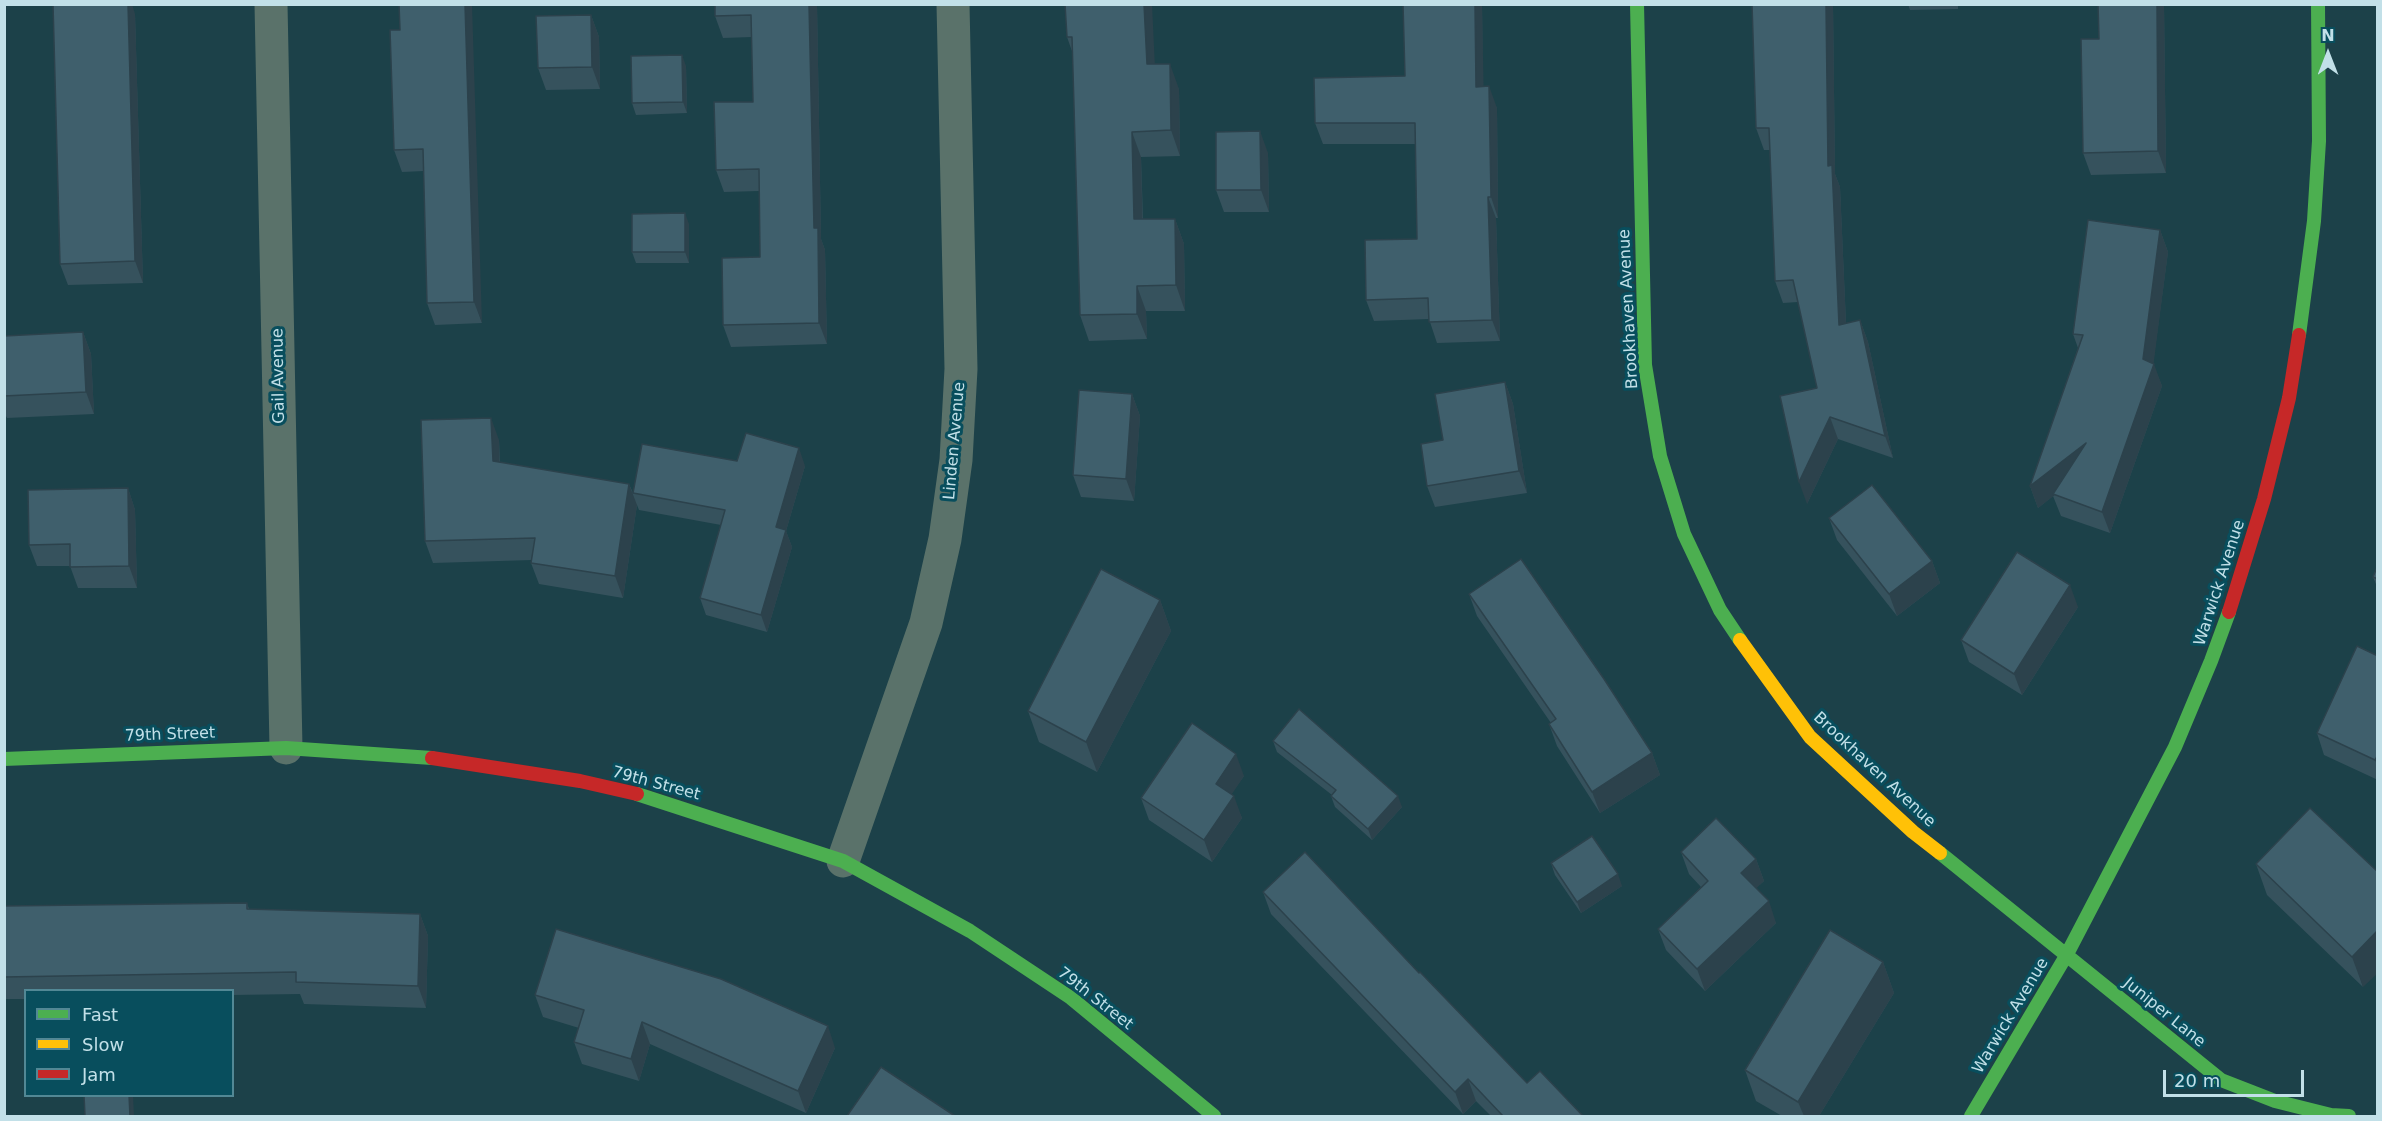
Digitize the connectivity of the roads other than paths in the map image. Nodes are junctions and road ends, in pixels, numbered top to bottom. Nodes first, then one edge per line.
1 (271, 4) edge
2 (953, 4) edge
3 (1637, 4) edge
4 (2318, 4) edge
5 (286, 748) junction
6 (4, 759) edge
7 (843, 861) junction
8 (2066, 956) junction
9 (1214, 1116) edge
10 (1971, 1116) edge
11 (2349, 1116) edge

1 - 5 street, Gail Avenue
2 - 7 street, Linden Avenue
3 - 8 street, Brookhaven Avenue
4 - 8 street, Warwick Avenue
5 - 6 street, 79th Street
5 - 7 street, 79th Street
7 - 9 street, 79th Street
8 - 10 street, Warwick Avenue
8 - 11 street, Juniper Lane

